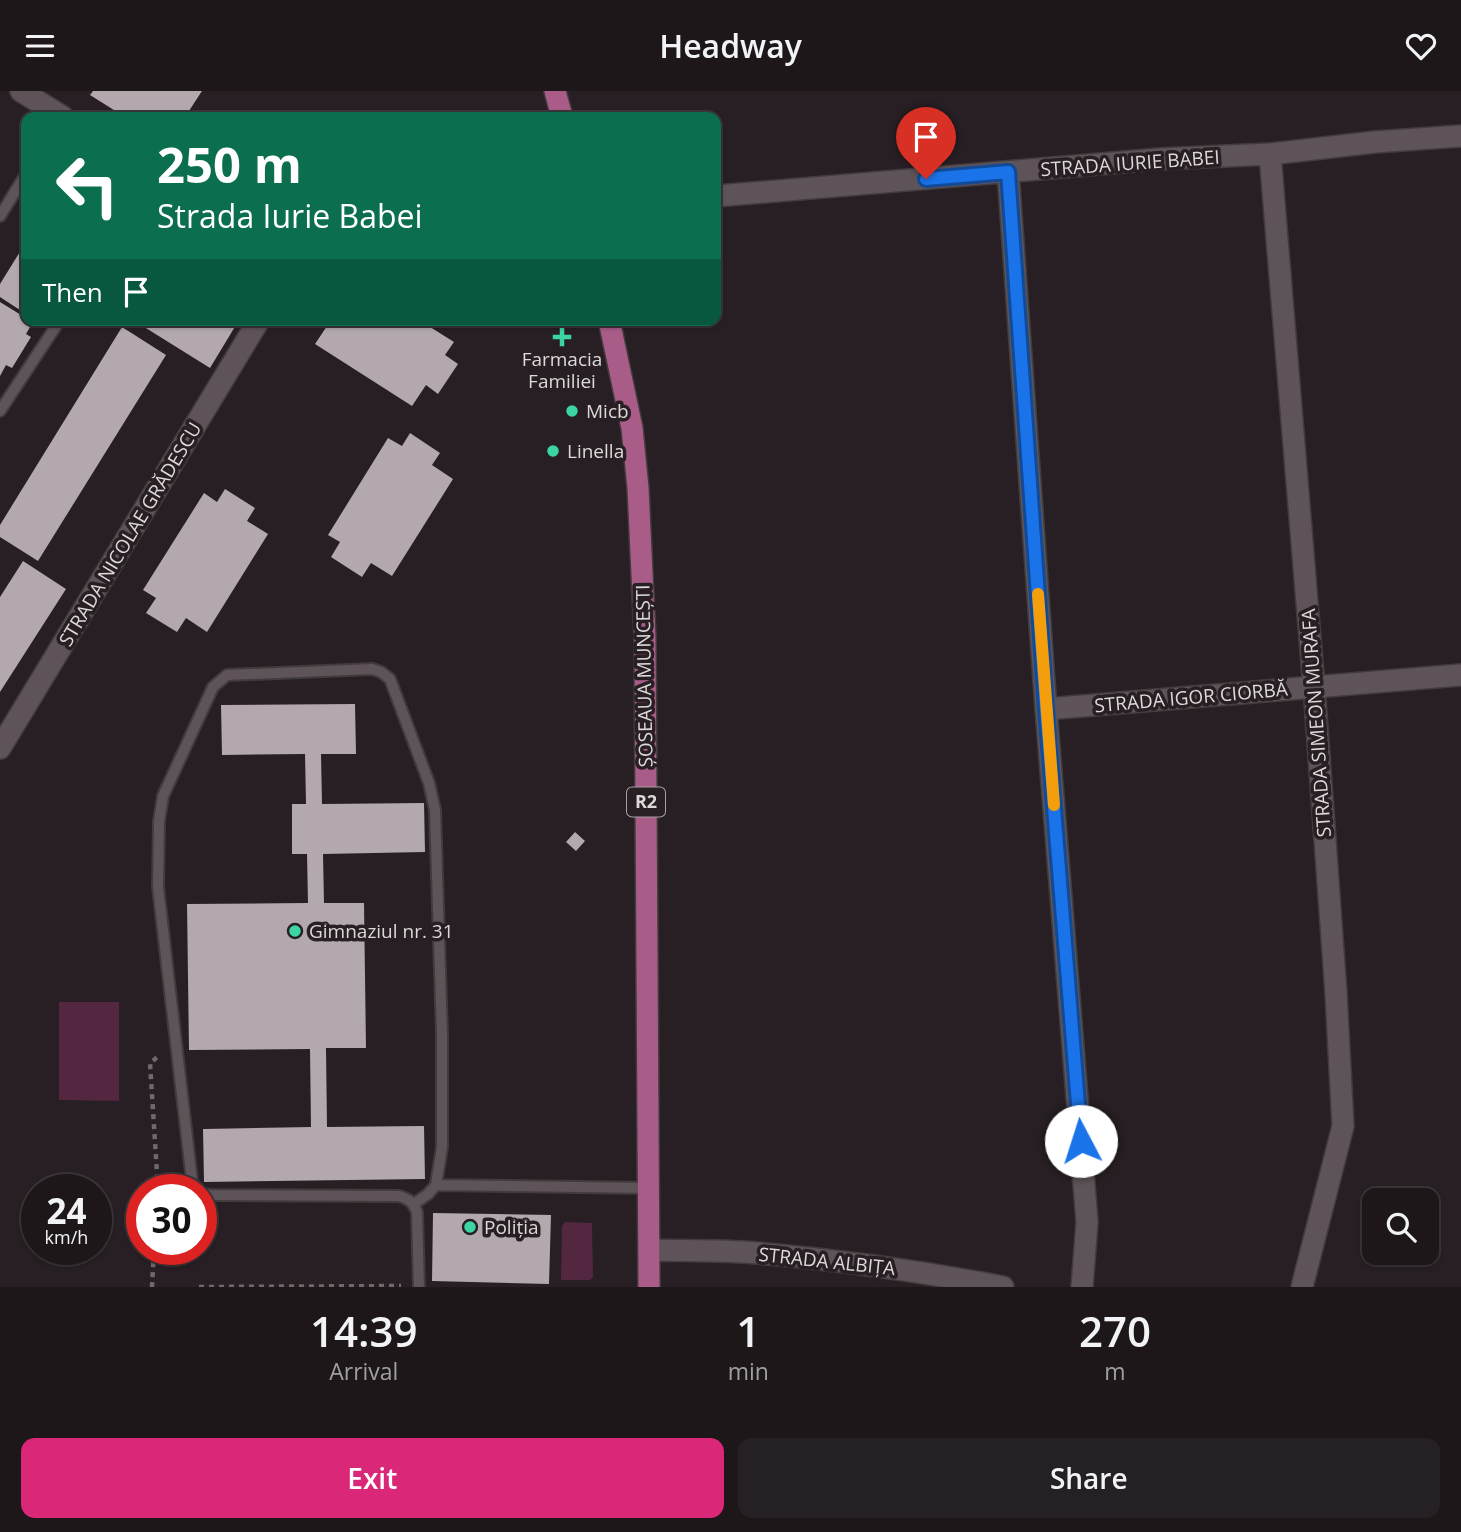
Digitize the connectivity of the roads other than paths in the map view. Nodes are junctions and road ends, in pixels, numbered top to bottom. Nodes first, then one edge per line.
1 (21, 91) edge
2 (555, 91) edge
3 (54, 112) edge
4 (561, 112) edge
5 (1461, 136) edge
6 (1270, 154) junction
7 (1008, 172) junction
8 (21, 182) edge
9 (721, 196) edge
10 (0, 216) edge
11 (56, 326) edge
12 (255, 326) edge
13 (610, 326) edge
14 (0, 411) edge
15 (1461, 675) edge
16 (1314, 687) junction
17 (1046, 709) junction
18 (0, 748) edge
19 (190, 1174) edge
20 (436, 1185) junction
21 (648, 1188) junction
22 (217, 1195) edge
23 (414, 1204) junction
24 (649, 1250) junction
25 (419, 1287) edge
26 (649, 1287) edge
27 (1003, 1287) edge
28 (1082, 1287) edge
29 (1302, 1287) edge

1 - 3 street
2 - 4 main road
5 - 6 street, STRADA IURIE BABEI
6 - 7 street, STRADA IURIE BABEI
6 - 16 street, STRADA SIMEON MURAFA
7 - 9 street, STRADA IURIE BABEI
7 - 17 street
8 - 10 lane
11 - 14 lane
12 - 18 street, STRADA NICOLAE GRĂDESCU
13 - 21 main road, ȘOSEAUA MUNCEȘTI / R2
15 - 16 street, STRADA IGOR CIORBĂ
16 - 17 street, STRADA IGOR CIORBĂ
16 - 29 street, STRADA SIMEON MURAFA
17 - 28 street
19 - 20 lane
20 - 21 lane
20 - 23 lane
21 - 24 main road, ȘOSEAUA MUNCEȘTI / R2
22 - 23 lane
23 - 25 lane
24 - 26 main road, ȘOSEAUA MUNCEȘTI / R2
24 - 27 street, STRADA ALBIȚA

